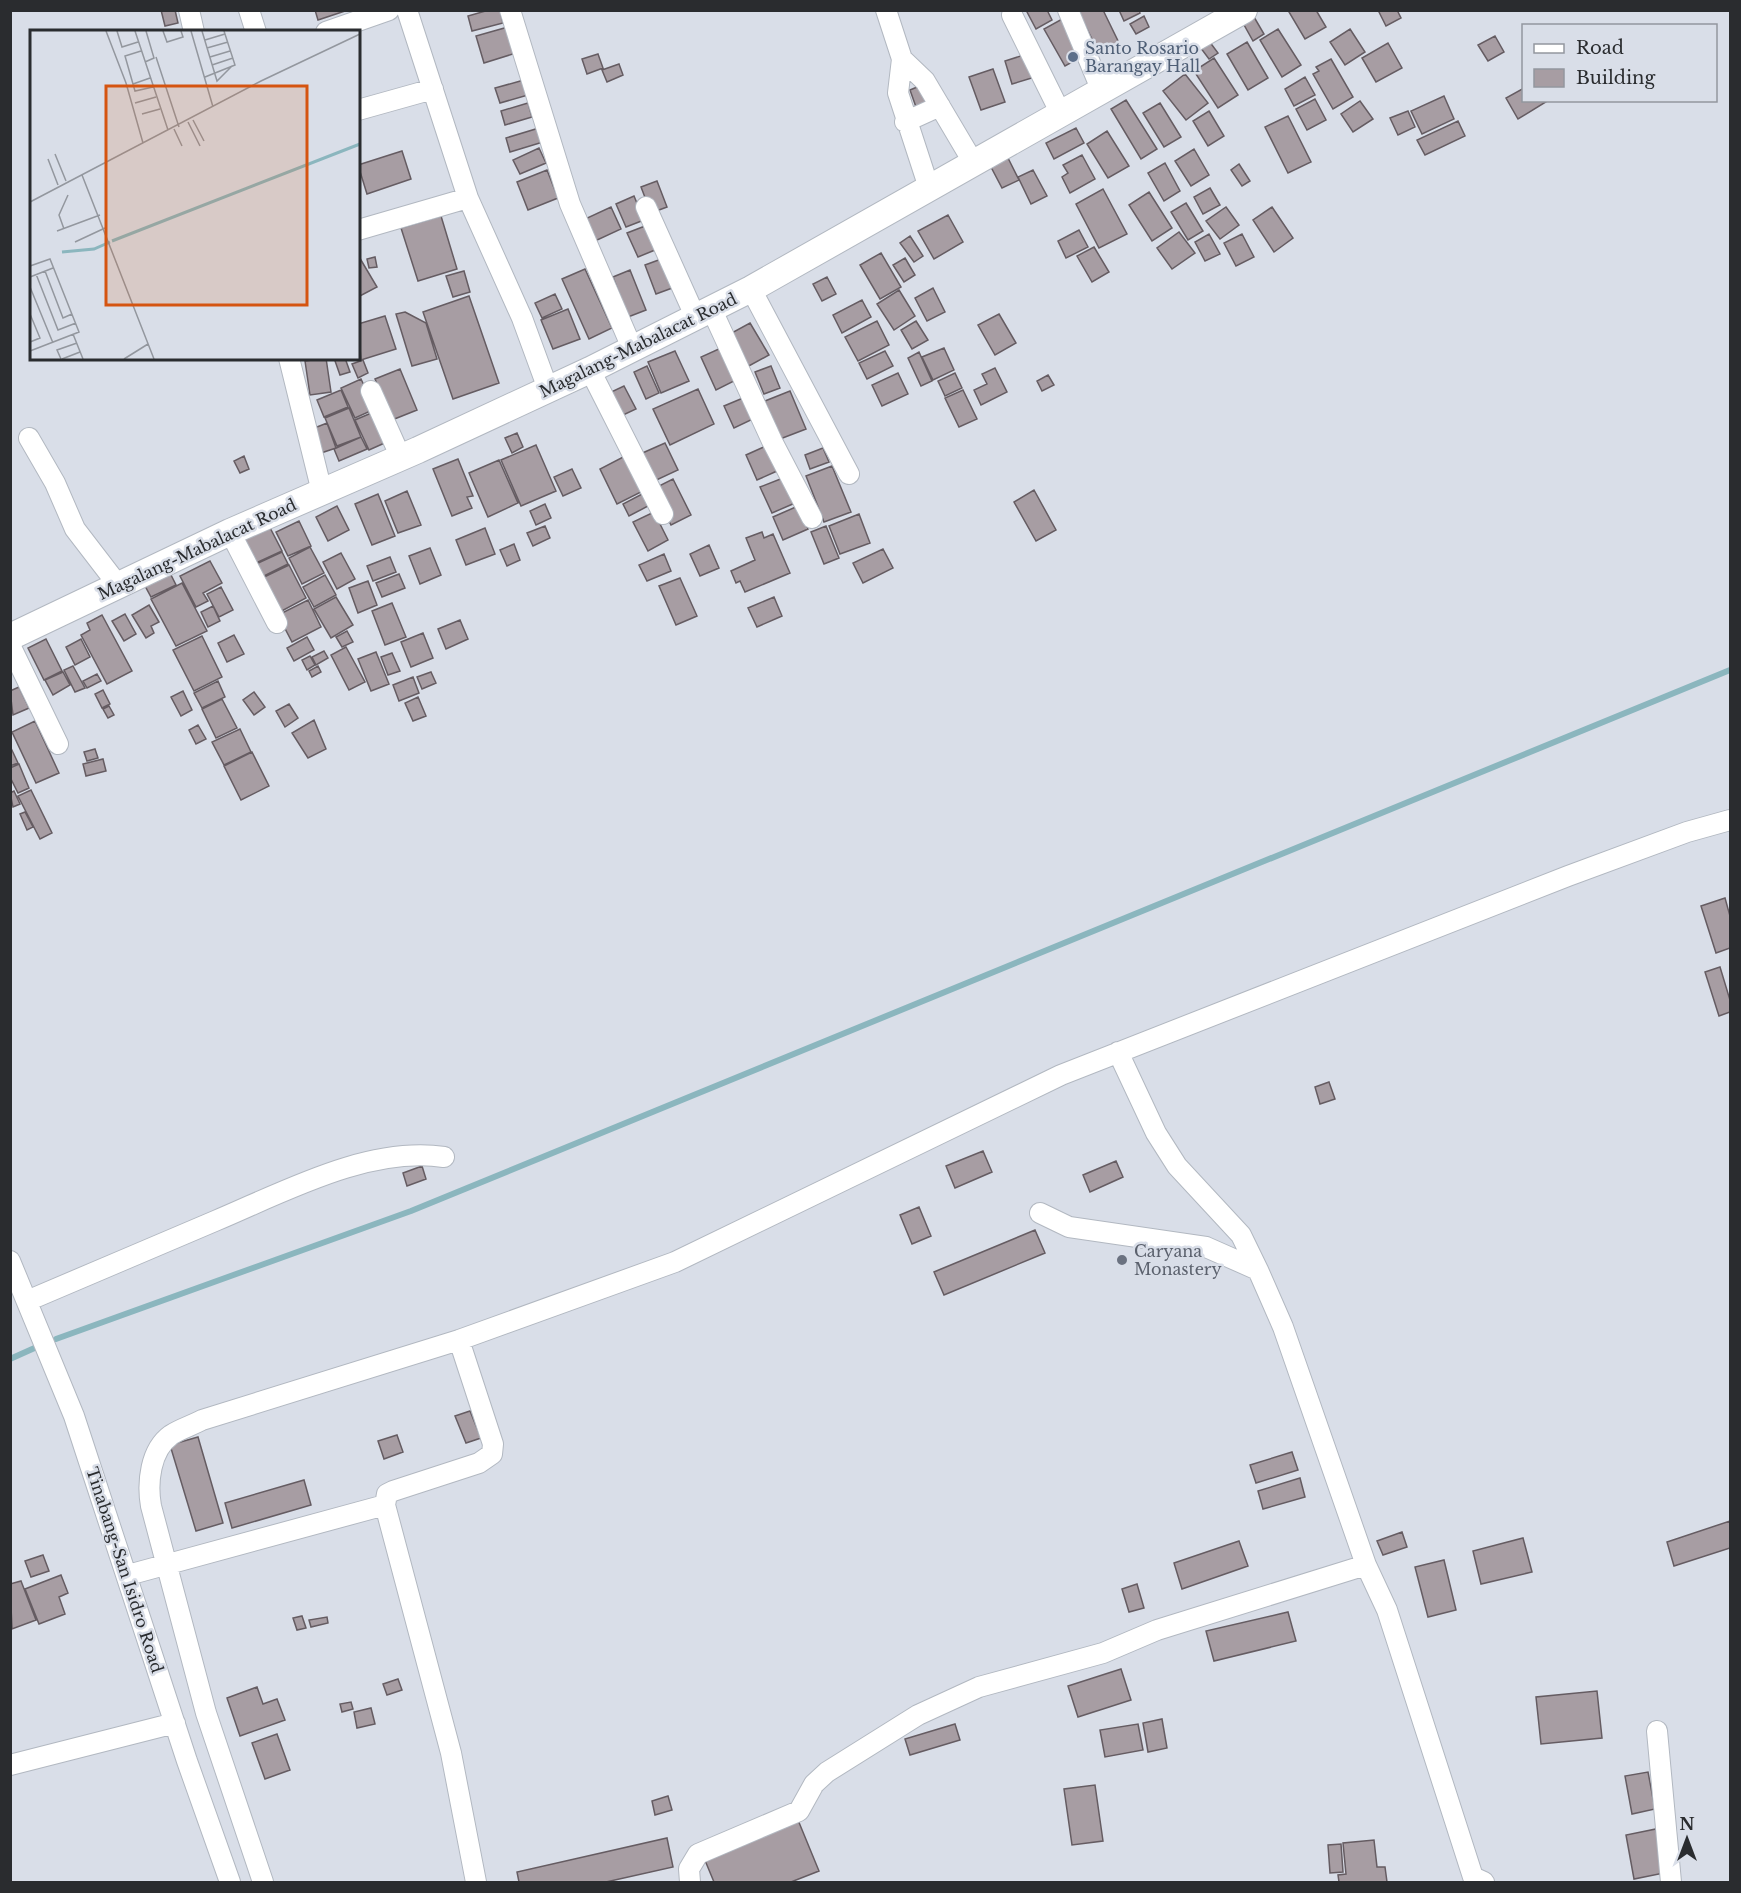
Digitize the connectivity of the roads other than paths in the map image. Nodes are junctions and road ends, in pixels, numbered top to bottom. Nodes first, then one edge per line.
1 (189, 10) edge
2 (249, 10) edge
3 (389, 10) edge
4 (407, 10) edge
5 (510, 10) edge
6 (886, 10) edge
7 (1068, 10) edge
8 (1244, 10) edge
9 (1012, 15) dead end
10 (194, 30) edge
11 (255, 30) edge
12 (332, 30) edge
13 (902, 59) junction
14 (433, 89) junction
15 (1101, 89) junction
16 (940, 106) junction
17 (360, 109) edge
18 (1060, 112) junction
19 (905, 122) junction
20 (973, 162) junction
21 (929, 188) junction
22 (468, 198) junction
23 (646, 207) dead end
24 (360, 229) edge
25 (751, 289) junction
26 (703, 312) junction
27 (632, 348) junction
28 (289, 360) edge
29 (590, 370) junction
30 (548, 389) junction
31 (371, 391) dead end
32 (28, 438) dead end
33 (401, 458) junction
34 (849, 474) dead end
35 (322, 492) junction
36 (663, 514) dead end
37 (812, 518) dead end
38 (230, 532) junction
39 (118, 585) junction
40 (277, 623) dead end
41 (10, 637) edge
42 (10, 645) edge
43 (58, 744) dead end
44 (1731, 820) edge
45 (1118, 1052) junction
46 (444, 1157) dead end
47 (1040, 1213) dead end
48 (10, 1261) edge
49 (1258, 1270) junction
50 (27, 1301) junction
51 (459, 1340) junction
52 (385, 1505) junction
53 (1366, 1564) junction
54 (166, 1566) junction
55 (128, 1575) junction
56 (175, 1723) junction
57 (1657, 1731) dead end
58 (10, 1765) edge
59 (230, 1882) edge
60 (263, 1882) edge
61 (476, 1882) edge
62 (690, 1882) edge
63 (1484, 1882) edge
64 (1671, 1882) edge

1 - 10 street
2 - 11 street
3 - 12 street
4 - 14 street
5 - 27 street
6 - 13 street
7 - 15 street
8 - 15 main road, Magalang-Mabalacat Road
9 - 18 street
13 - 16 street
13 - 19 street
14 - 17 street
14 - 22 street
15 - 18 main road, Magalang-Mabalacat Road
16 - 19 street
16 - 20 street
18 - 20 main road, Magalang-Mabalacat Road
19 - 21 street
20 - 21 main road, Magalang-Mabalacat Road
21 - 25 main road, Magalang-Mabalacat Road
22 - 24 street
22 - 30 street
23 - 26 street
25 - 26 main road, Magalang-Mabalacat Road
25 - 34 street
26 - 27 main road, Magalang-Mabalacat Road
26 - 37 street
27 - 29 main road, Magalang-Mabalacat Road
28 - 35 street
29 - 30 main road, Magalang-Mabalacat Road
29 - 36 street
30 - 33 main road, Magalang-Mabalacat Road
31 - 33 street
32 - 39 street
33 - 35 main road, Magalang-Mabalacat Road
35 - 38 main road, Magalang-Mabalacat Road
38 - 39 main road, Magalang-Mabalacat Road
38 - 40 street
39 - 41 main road, Magalang-Mabalacat Road
42 - 43 street
44 - 45 street
45 - 49 street
45 - 51 street
46 - 50 street
47 - 49 street
48 - 50 street, Tinabang-San Isidro Road
49 - 53 street
50 - 55 street, Tinabang-San Isidro Road
51 - 52 street
51 - 54 street
52 - 54 street
52 - 61 street
53 - 62 street
53 - 63 street
54 - 55 street
54 - 60 street
55 - 56 street, Tinabang-San Isidro Road
56 - 58 street
56 - 59 street, Tinabang-San Isidro Road
57 - 64 street

